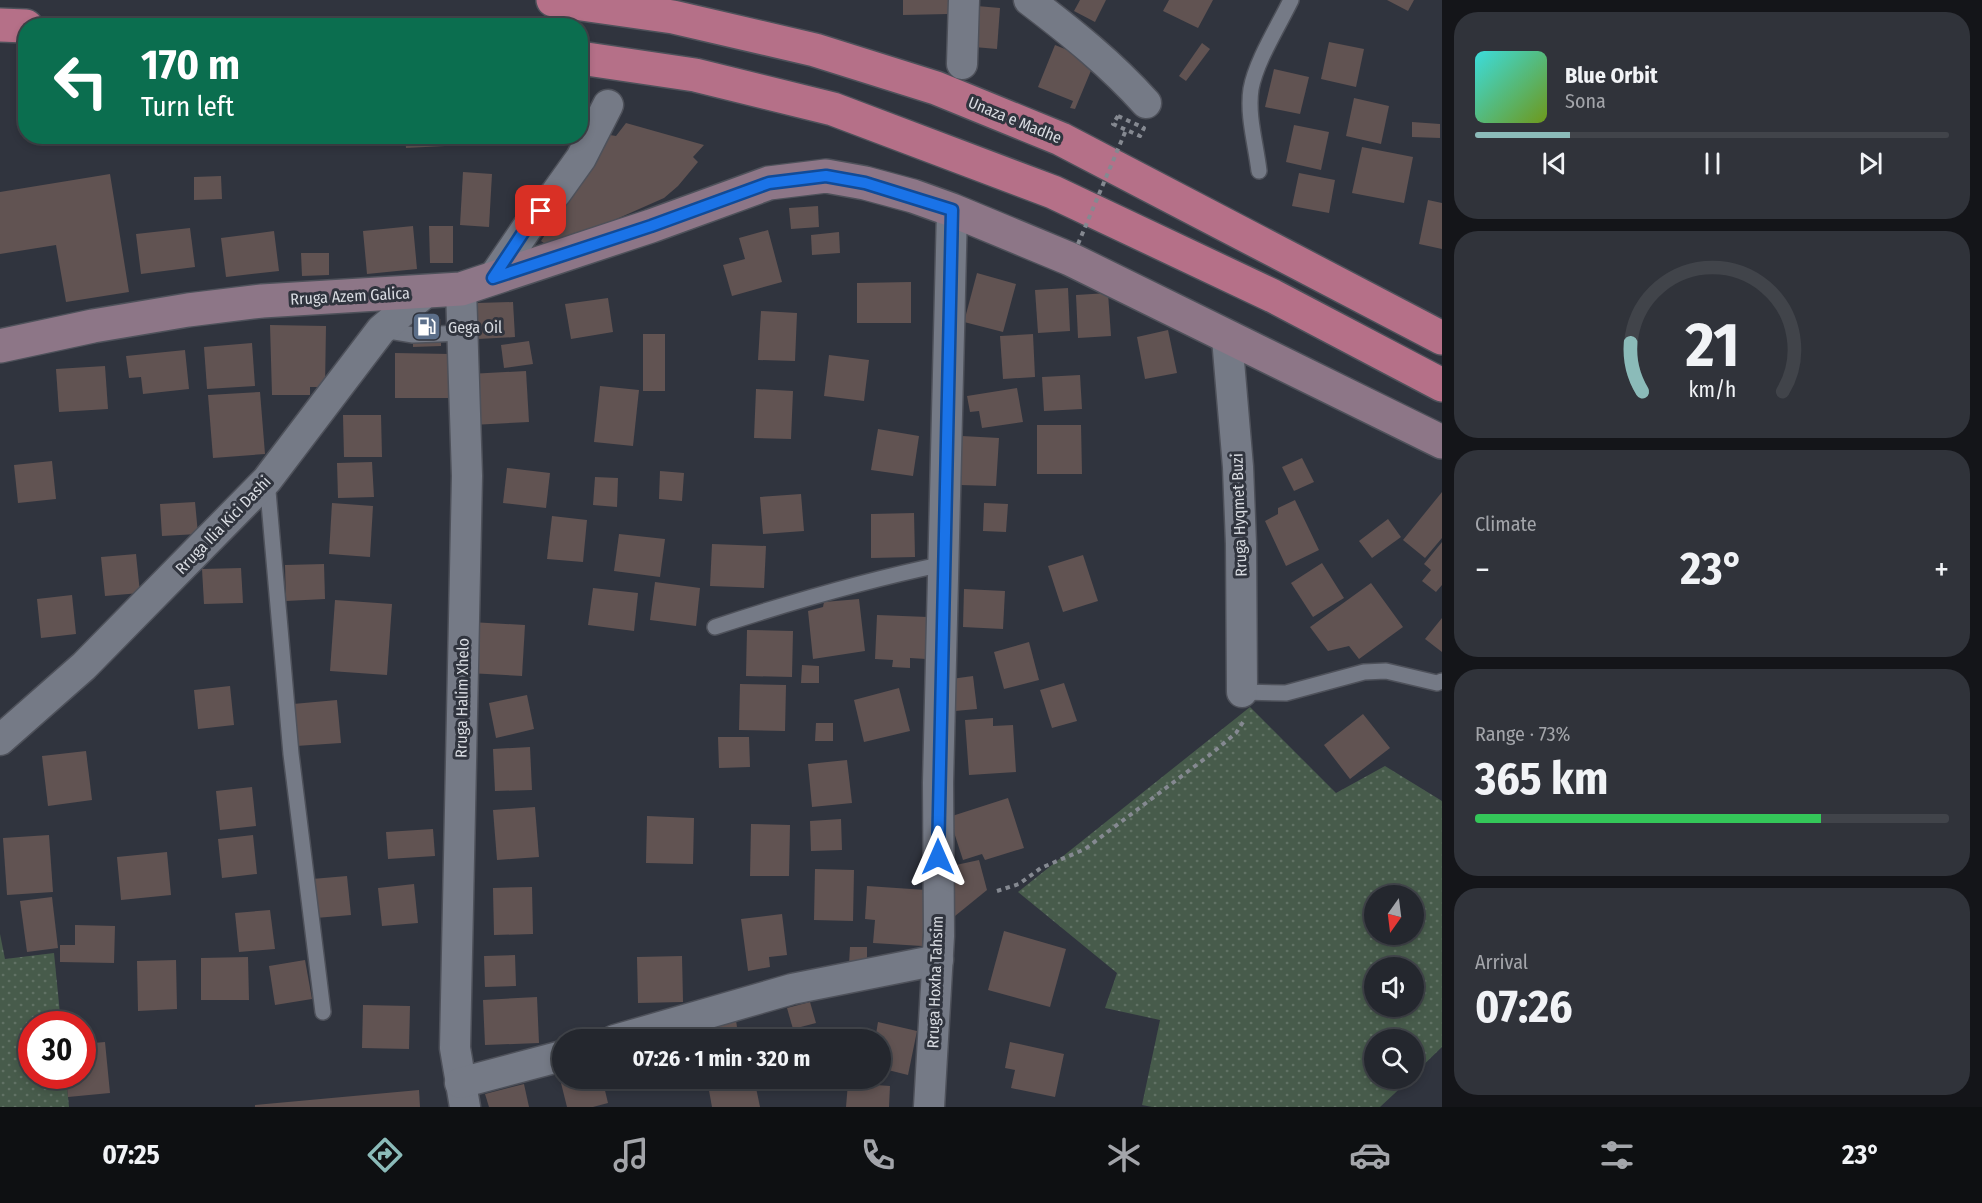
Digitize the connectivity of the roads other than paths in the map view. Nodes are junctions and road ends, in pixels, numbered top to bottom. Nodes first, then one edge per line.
1 (553, 0) edge
2 (964, 0) edge
3 (1029, 0) edge
4 (1291, 0) edge
5 (0, 25) edge
6 (18, 26) edge
7 (588, 59) edge
8 (962, 64) dead end
9 (608, 105) dead end
10 (1138, 112) road end
11 (1260, 171) dead end
12 (952, 210) junction
13 (493, 278) junction
14 (461, 289) junction
15 (426, 292) junction
16 (381, 330) junction
17 (464, 333) junction
18 (1227, 338) junction
19 (1442, 338) edge
20 (0, 346) edge
21 (1442, 385) edge
22 (1442, 442) edge
23 (267, 480) junction
24 (944, 564) junction
25 (715, 627) dead end
26 (1442, 681) edge
27 (1246, 693) joint
28 (0, 740) edge
29 (938, 960) junction
30 (323, 1012) dead end
31 (653, 1029) edge
32 (552, 1060) edge
33 (462, 1095) edge
34 (929, 1107) edge

1 - 19 highway, Unaza e Madhe
2 - 8 street
3 - 10 street
4 - 11 lane
5 - 6 highway
7 - 21 highway
9 - 13 street
12 - 13 main road, Rruga Azem Galica
12 - 18 main road, Rruga Azem Galica
12 - 24 street, Rruga Hoxha Tahsim
13 - 14 main road, Rruga Azem Galica
14 - 15 main road, Rruga Azem Galica
14 - 17 street, Rruga Halim Xhelo
15 - 16 street, Rruga Ilia Kici Dashi
15 - 20 main road, Rruga Azem Galica
16 - 17 lane
16 - 23 street, Rruga Ilia Kici Dashi
17 - 33 street, Rruga Halim Xhelo
18 - 22 main road, Rruga Azem Galica
18 - 27 street, Rruga Hyqmet Buzi
23 - 28 street, Rruga Ilia Kici Dashi
23 - 30 lane
24 - 25 lane
24 - 29 street, Rruga Hoxha Tahsim
26 - 27 lane
29 - 31 street
29 - 34 street, Rruga Hoxha Tahsim
32 - 33 street

